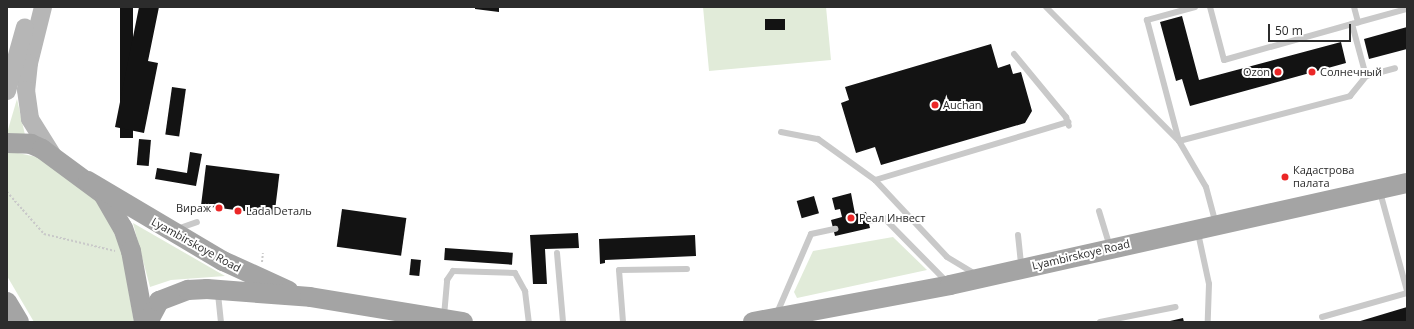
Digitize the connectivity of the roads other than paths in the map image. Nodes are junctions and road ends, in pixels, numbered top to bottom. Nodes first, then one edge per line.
1 (31, 7) edge
2 (43, 7) edge
3 (1046, 7) edge
4 (1195, 7) edge
5 (1210, 7) edge
6 (1354, 7) edge
7 (1407, 9) edge
8 (1355, 23) junction
9 (1014, 54) dead end
10 (1395, 68) dead end
11 (1366, 76) junction
12 (7, 91) edge
13 (781, 132) dead end
14 (1179, 141) junction
15 (7, 143) edge
16 (53, 157) junction
17 (875, 180) junction
18 (88, 181) junction
19 (1407, 183) edge
20 (1379, 189) junction
21 (1098, 211) dead end
22 (870, 221) dead end
23 (197, 222) dead end
24 (1207, 227) junction
25 (835, 229) dead end
26 (170, 231) junction
27 (1018, 235) dead end
28 (1110, 247) junction
29 (557, 253) dead end
30 (1022, 268) junction
31 (686, 269) dead end
32 (982, 278) junction
33 (950, 285) junction
34 (217, 290) junction
35 (1407, 292) edge
36 (310, 297) junction
37 (7, 302) edge
38 (1176, 308) dead end
39 (1322, 317) dead end
40 (774, 319) junction
41 (453, 321) edge
42 (19, 322) edge
43 (144, 322) edge
44 (148, 322) edge
45 (221, 322) edge
46 (529, 322) edge
47 (562, 322) edge
48 (623, 322) edge
49 (753, 322) edge
50 (1100, 322) edge
51 (1208, 322) edge

1 - 12 main road
2 - 16 main road
3 - 14 lane
4 - 14 lane
5 - 8 lane
6 - 8 lane
7 - 8 lane
8 - 11 lane
9 - 17 lane
10 - 11 lane
11 - 14 lane
13 - 17 lane
14 - 24 lane
15 - 16 main road
16 - 18 main road
17 - 32 lane
18 - 26 main road, Lyambirskoye Road
18 - 43 main road
19 - 20 main road, Lyambirskoye Road
20 - 24 main road, Lyambirskoye Road
20 - 35 lane
21 - 28 lane
22 - 33 lane
23 - 26 lane
24 - 28 main road, Lyambirskoye Road
24 - 51 lane
25 - 40 lane
26 - 36 main road, Lyambirskoye Road
27 - 30 lane
28 - 30 main road, Lyambirskoye Road
29 - 47 lane
30 - 32 main road, Lyambirskoye Road
31 - 48 lane
32 - 33 main road, Lyambirskoye Road
33 - 40 main road, Lyambirskoye Road
34 - 36 main road, Lyambirskoye Road
34 - 44 main road, Lyambirskoye Road
34 - 45 lane
35 - 39 lane
36 - 41 main road, Lyambirskoye Road
37 - 42 main road
38 - 50 lane
40 - 49 main road, Lyambirskoye Road
41 - 46 lane

